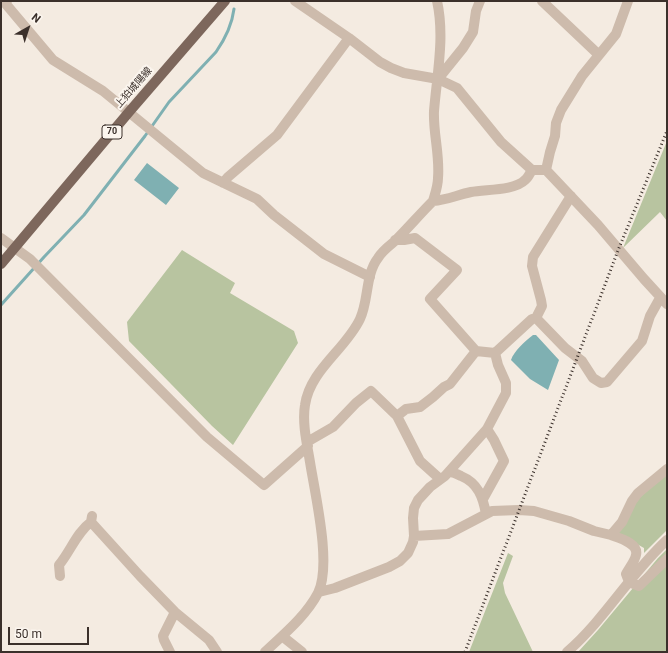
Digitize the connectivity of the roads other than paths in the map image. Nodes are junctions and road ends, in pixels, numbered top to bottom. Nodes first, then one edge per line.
1 (7, 1) edge
2 (225, 1) edge
3 (295, 1) edge
4 (437, 1) edge
5 (480, 1) edge
6 (542, 1) edge
7 (628, 1) edge
8 (349, 38) junction
9 (599, 55) junction
10 (438, 79) junction
11 (129, 112) junction
12 (532, 170) junction
13 (546, 170) junction
14 (223, 183) junction
15 (571, 196) junction
16 (432, 201) junction
17 (1, 238) edge
18 (395, 240) junction
19 (14, 247) junction
20 (1, 264) edge
21 (370, 277) junction
22 (664, 301) edge
23 (536, 318) junction
24 (476, 351) junction
25 (495, 353) junction
26 (397, 416) junction
27 (487, 429) junction
28 (308, 444) junction
29 (667, 469) edge
30 (449, 472) junction
31 (440, 479) junction
32 (483, 499) junction
33 (486, 514) junction
34 (611, 535) junction
35 (414, 536) junction
36 (667, 540) edge
37 (667, 559) edge
38 (60, 576) dead end
39 (629, 582) junction
40 (319, 592) junction
41 (175, 612) junction
42 (282, 636) junction
43 (170, 652) edge
44 (217, 652) edge
45 (265, 652) edge
46 (302, 652) edge
47 (567, 652) edge

1 - 11 street
2 - 11 main road, 上狛城陽線 / 70
3 - 8 street
4 - 10 street
5 - 10 street
6 - 9 street
7 - 9 street
8 - 10 street
8 - 14 street
9 - 13 street
10 - 12 street
10 - 16 street
11 - 14 street
11 - 19 main road, 上狛城陽線 / 70
12 - 13 street
12 - 16 street
13 - 15 street
14 - 21 street
15 - 22 street
15 - 23 street
16 - 18 street
17 - 19 street
18 - 21 street
18 - 24 street
19 - 20 main road, 上狛城陽線 / 70
19 - 28 street
21 - 28 street
22 - 23 street
23 - 25 street
24 - 25 street
24 - 26 street
25 - 27 street
26 - 28 street
26 - 31 street
27 - 30 street
27 - 32 street
28 - 40 street
29 - 34 street
30 - 31 street
30 - 32 street
31 - 35 street
32 - 33 street
33 - 34 street
33 - 35 street
34 - 39 street
35 - 40 street
36 - 39 street
37 - 39 street
38 - 41 street
39 - 47 street
40 - 42 street
41 - 43 street
41 - 44 street
42 - 45 street
42 - 46 street

